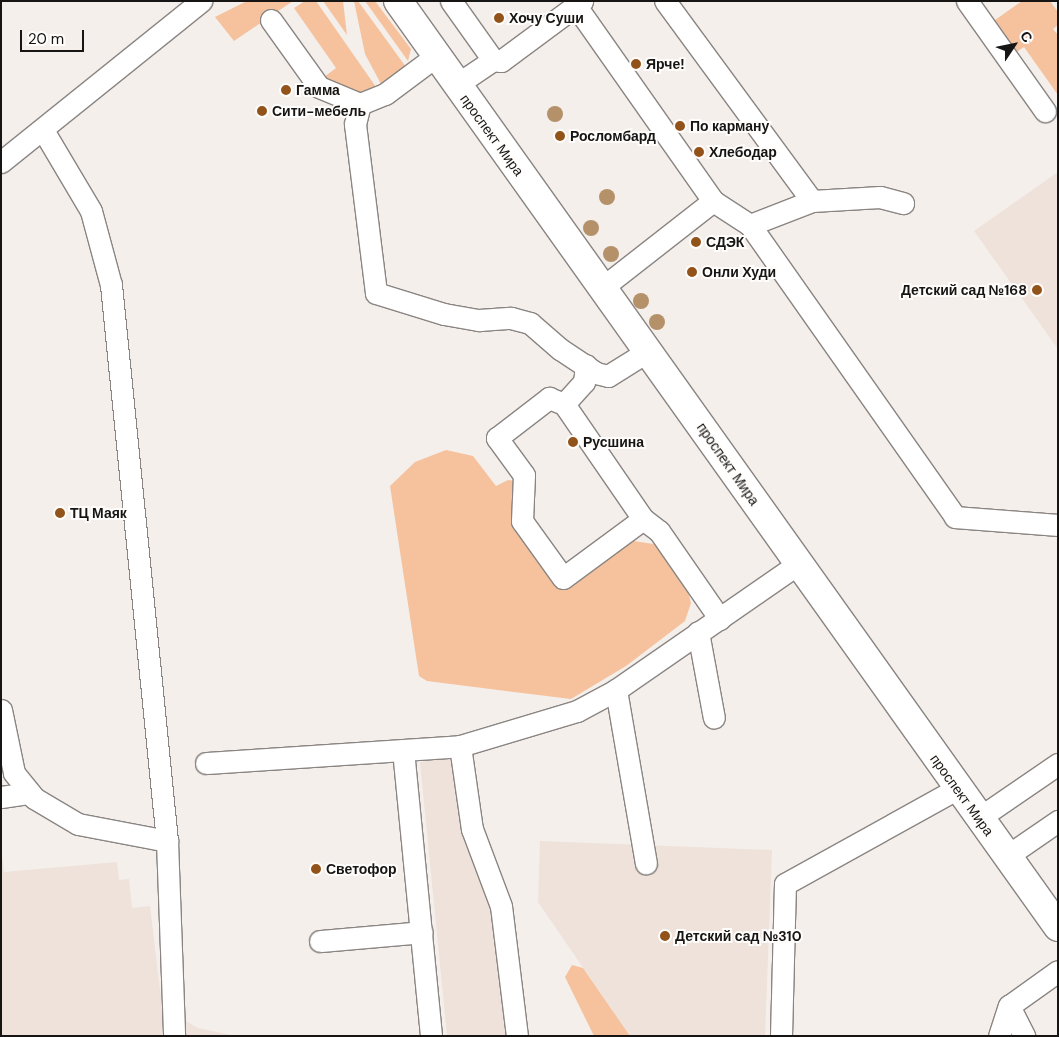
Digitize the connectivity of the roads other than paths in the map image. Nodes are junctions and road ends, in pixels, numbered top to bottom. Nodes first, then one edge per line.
1 (201, 1) edge
2 (398, 1) edge
3 (451, 1) edge
4 (665, 1) edge
5 (968, 1) edge
6 (579, 3) edge
7 (271, 20) dead end
8 (436, 56) junction
9 (493, 60) junction
10 (456, 85) junction
11 (360, 104) junction
12 (1045, 111) dead end
13 (43, 130) junction
14 (1, 162) edge
15 (713, 201) junction
16 (812, 201) junction
17 (904, 203) dead end
18 (750, 225) junction
19 (603, 287) junction
20 (648, 351) junction
21 (586, 365) junction
22 (564, 404) junction
23 (643, 519) junction
24 (1058, 525) edge
25 (798, 564) junction
26 (720, 619) junction
27 (698, 632) junction
28 (616, 690) junction
29 (1, 710) edge
30 (714, 718) dead end
31 (460, 746) junction
32 (403, 750) junction
33 (206, 763) dead end
34 (1058, 764) edge
35 (958, 788) junction
36 (30, 793) junction
37 (1, 797) edge
38 (979, 818) junction
39 (1058, 821) edge
40 (167, 841) junction
41 (1007, 856) junction
42 (646, 863) dead end
43 (1058, 927) edge
44 (422, 932) junction
45 (320, 941) dead end
46 (1058, 971) edge
47 (1008, 1006) junction
48 (174, 1036) edge
49 (431, 1036) edge
50 (517, 1036) edge
51 (781, 1036) edge
52 (999, 1036) edge
53 (1024, 1036) edge

1 - 13 lane
2 - 8 main road, проспект Мира
3 - 9 lane
4 - 16 lane
5 - 12 lane
6 - 9 lane
6 - 15 lane
7 - 11 lane
8 - 10 main road, проспект Мира
8 - 11 lane
9 - 10 lane
10 - 19 main road, проспект Мира
11 - 21 lane
13 - 14 lane
13 - 40 lane
15 - 18 lane
15 - 19 lane
16 - 17 lane
16 - 18 lane
18 - 24 lane
19 - 20 main road, проспект Мира
20 - 21 lane
20 - 25 main road, проспект Мира
21 - 22 lane
22 - 23 lane
22 - 23 lane
23 - 26 lane
25 - 26 lane
25 - 35 main road, проспект Мира
26 - 27 lane
27 - 28 lane
27 - 30 lane
28 - 31 lane
28 - 42 lane
29 - 36 lane
31 - 32 lane
31 - 50 lane
32 - 33 lane
32 - 44 lane
34 - 38 lane
35 - 38 main road, проспект Мира
35 - 51 lane
36 - 37 lane
36 - 40 lane
38 - 41 main road, проспект Мира
39 - 41 lane
40 - 48 lane
41 - 43 main road, проспект Мира
44 - 45 lane
44 - 49 lane
46 - 47 lane
47 - 52 lane
47 - 53 lane

